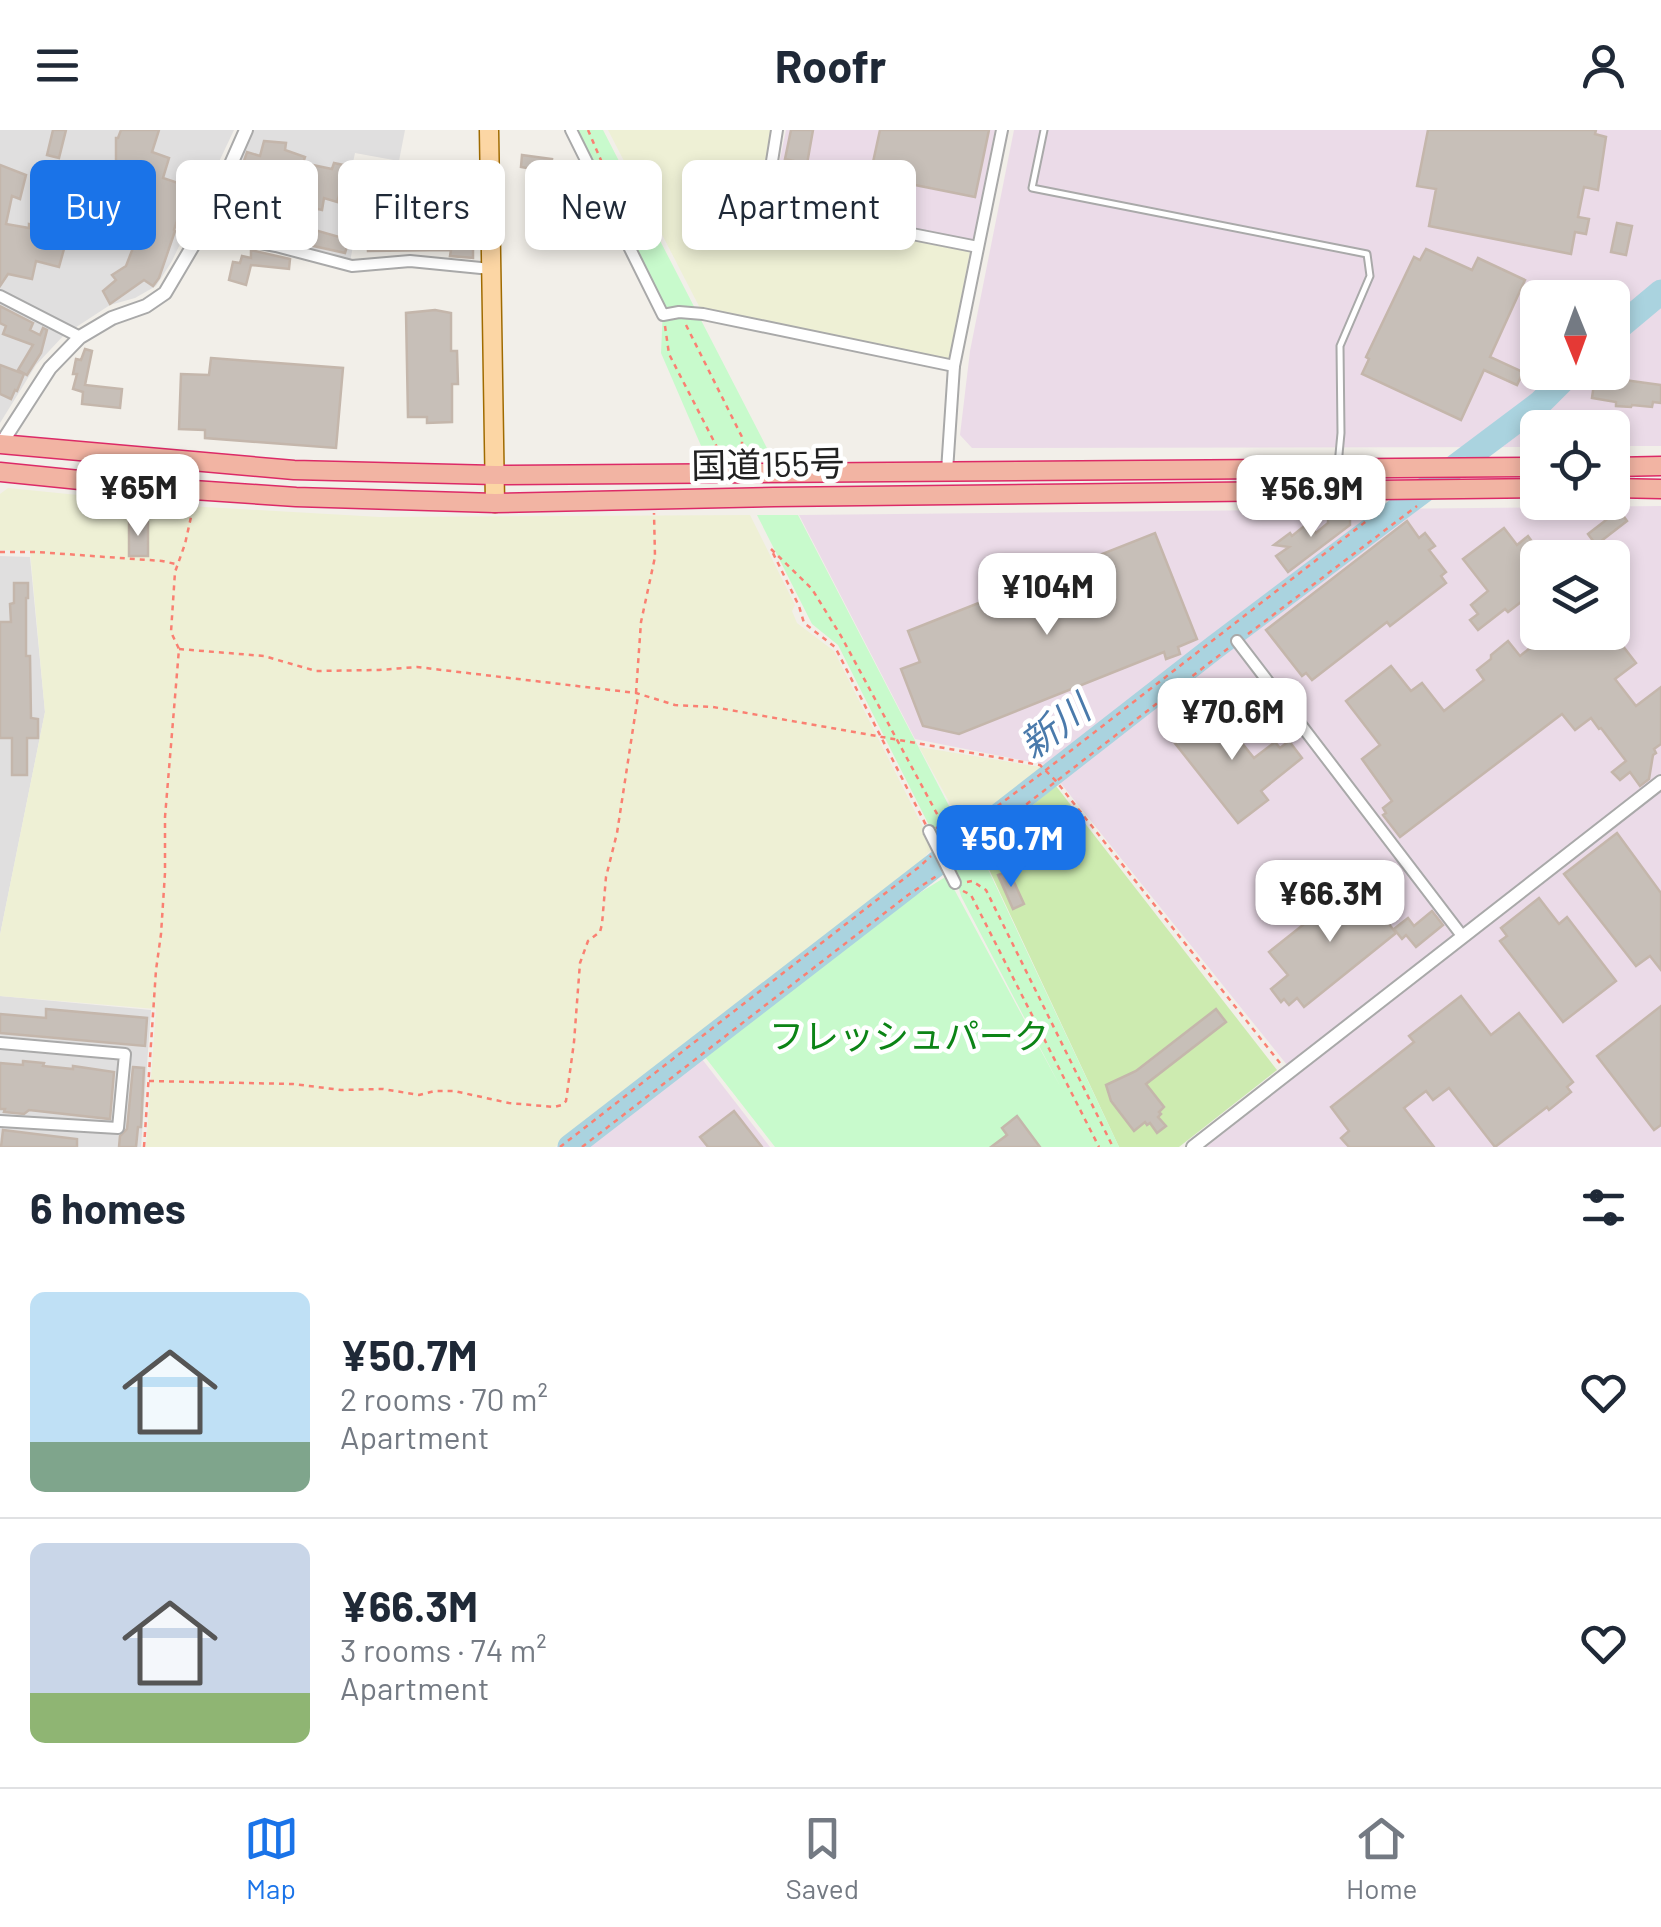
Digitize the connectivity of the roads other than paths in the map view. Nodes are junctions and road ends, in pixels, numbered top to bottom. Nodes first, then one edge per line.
1 (246, 130) edge
2 (488, 130) edge
3 (571, 130) edge
4 (777, 130) edge
5 (1002, 130) edge
6 (1044, 130) edge
7 (233, 160) edge
8 (978, 248) junction
9 (191, 250) edge
10 (291, 250) edge
11 (491, 269) junction
12 (0, 296) edge
13 (80, 338) junction
14 (954, 366) junction
15 (0, 444) edge
16 (1661, 466) edge
17 (1630, 467) edge
18 (1338, 468) junction
19 (1520, 468) edge
20 (947, 471) junction
21 (0, 472) edge
22 (495, 475) junction
23 (1520, 488) edge
24 (1630, 488) edge
25 (1661, 489) edge
26 (495, 502) junction
27 (1237, 642) road end
28 (1661, 782) edge
29 (929, 832) road end
30 (955, 883) road end
31 (1463, 937) junction
32 (0, 1043) edge
33 (0, 1122) edge
34 (1192, 1147) edge

1 - 7 street
2 - 11 main road
3 - 14 street
4 - 8 street
5 - 8 street
6 - 18 lane
8 - 14 street
9 - 13 street
10 - 11 street
11 - 22 main road
12 - 13 street
13 - 15 street
14 - 20 street
15 - 22 highway, 国道155号
16 - 17 highway
18 - 19 highway, 国道155号
18 - 20 highway, 国道155号
20 - 22 highway, 国道155号
21 - 26 highway, 国道155号
22 - 26 main road
23 - 26 highway, 国道155号
24 - 25 highway
27 - 31 street
28 - 31 street
29 - 30 street
31 - 34 street
32 - 33 street

